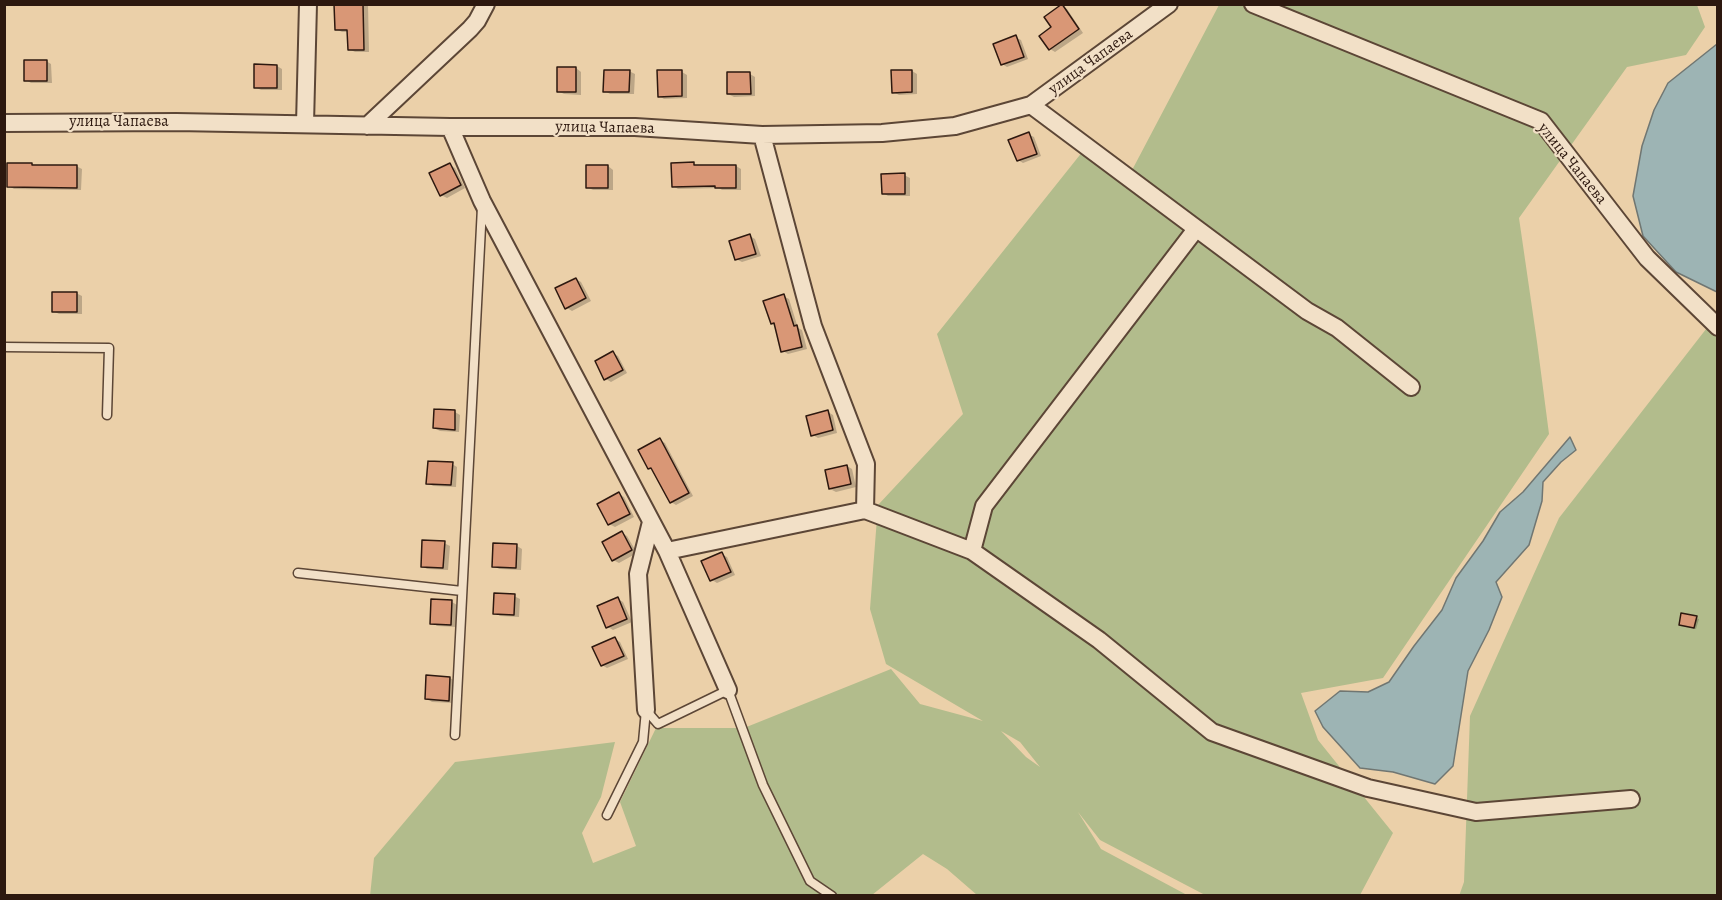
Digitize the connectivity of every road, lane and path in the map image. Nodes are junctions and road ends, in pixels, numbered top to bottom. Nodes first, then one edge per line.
1 (308, 4) edge
2 (486, 4) edge
3 (1168, 4) edge
4 (1253, 4) edge
5 (1032, 105) junction
6 (4, 123) edge
7 (305, 124) junction
8 (367, 126) junction
9 (450, 127) junction
10 (762, 135) junction
11 (482, 201) junction
12 (1196, 229) junction
13 (1718, 327) edge
14 (4, 347) edge
15 (1411, 387) dead end
16 (107, 415) dead end
17 (865, 510) junction
18 (651, 522) junction
19 (667, 551) junction
20 (972, 551) junction
21 (298, 573) dead end
22 (462, 591) junction
23 (728, 690) junction
24 (646, 710) junction
25 (455, 735) dead end
26 (1630, 798) dead end
27 (607, 815) dead end
28 (832, 896) edge

1 - 7 street
2 - 8 street
3 - 5 street, улица Чапаева
4 - 13 street, улица Чапаева
5 - 10 street, улица Чапаева
5 - 12 street
6 - 7 street, улица Чапаева
7 - 8 street, улица Чапаева
8 - 9 street, улица Чапаева
9 - 10 street, улица Чапаева
9 - 11 street
10 - 17 street
11 - 18 street
11 - 22 lane
12 - 15 street
12 - 20 street
14 - 16 lane
17 - 19 street
17 - 20 street
18 - 19 street
18 - 24 street
19 - 23 street
20 - 26 street
21 - 22 lane
22 - 25 lane
23 - 24 lane
23 - 28 lane
24 - 27 lane

